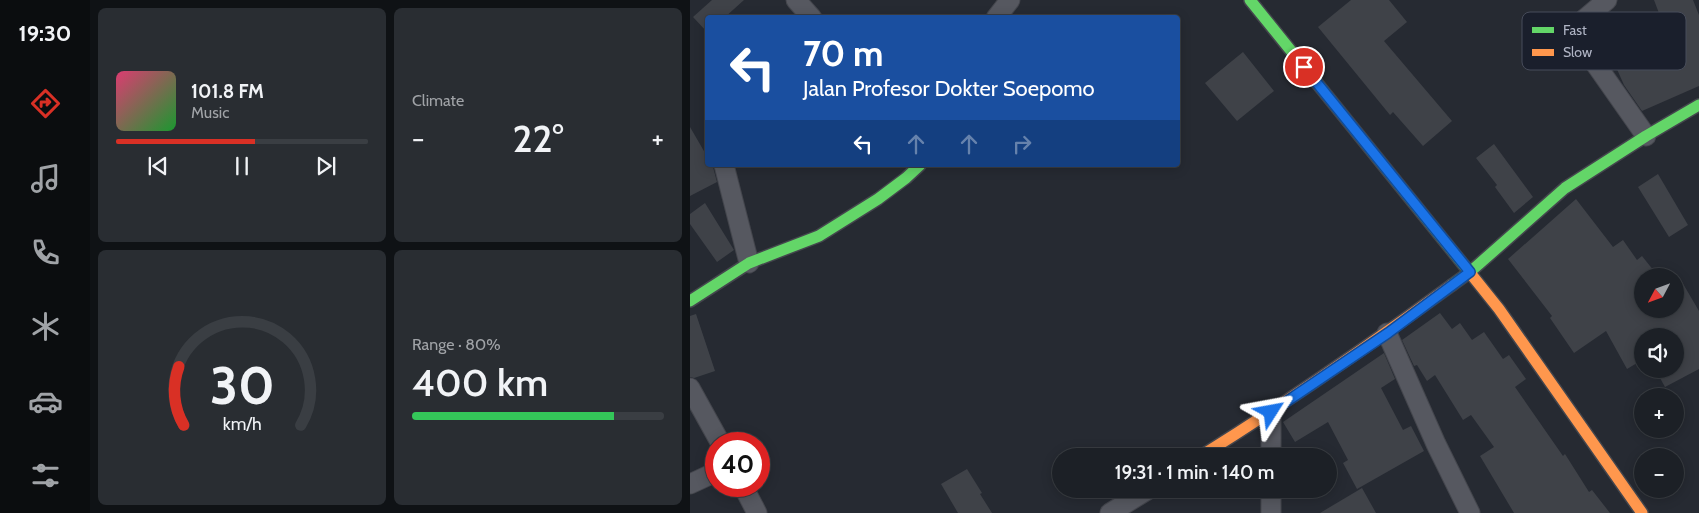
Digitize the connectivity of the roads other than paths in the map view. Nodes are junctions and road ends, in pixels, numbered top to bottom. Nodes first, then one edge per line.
1 (796, 0) edge
2 (1010, 0) edge
3 (1250, 0) edge
4 (1607, 0) edge
5 (1592, 12) edge
6 (809, 15) edge
7 (998, 15) edge
8 (1600, 70) edge
9 (1699, 105) edge
10 (1646, 136) junction
11 (725, 167) edge
12 (918, 167) edge
13 (749, 263) junction
14 (1470, 272) junction
15 (690, 301) edge
16 (1388, 333) junction
17 (690, 388) edge
18 (1271, 412) junction
19 (714, 432) edge
20 (1214, 448) edge
21 (1271, 448) edge
22 (705, 477) edge
23 (690, 484) edge
24 (749, 497) edge
25 (1134, 498) edge
26 (1271, 498) edge
27 (757, 513) edge
28 (1110, 513) edge
29 (1271, 513) edge
30 (1470, 513) edge
31 (1642, 513) edge

1 - 6 street
2 - 7 street
3 - 14 street
4 - 5 street
8 - 10 street
9 - 10 street
10 - 14 street
11 - 13 street
12 - 13 street
13 - 15 street
14 - 16 street
14 - 31 street
16 - 18 street
16 - 30 street
17 - 19 street
18 - 20 street
18 - 21 street
22 - 23 street
24 - 27 street
25 - 28 street
26 - 29 street

